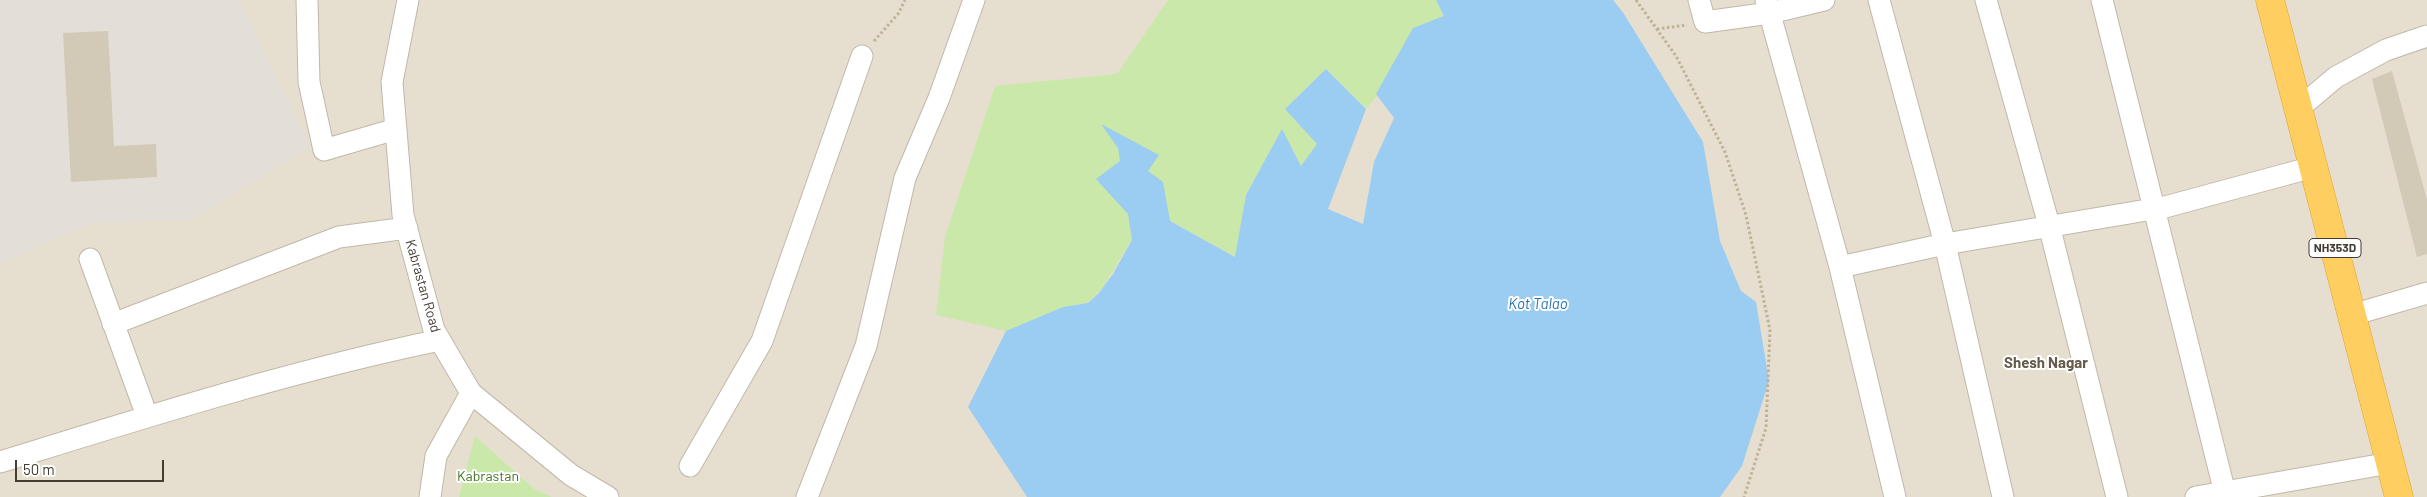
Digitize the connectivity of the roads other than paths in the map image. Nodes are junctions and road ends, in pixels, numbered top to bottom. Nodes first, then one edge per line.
1 (307, 0) edge
2 (408, 0) edge
3 (974, 0) edge
4 (1699, 0) edge
5 (1824, 0) edge
6 (1879, 0) edge
7 (1986, 0) edge
8 (2102, 0) edge
9 (2270, 0) edge
10 (1768, 6) edge
11 (2427, 36) edge
12 (862, 56) road end
13 (2298, 108) junction
14 (396, 129) junction
15 (2314, 167) junction
16 (2154, 209) junction
17 (2049, 225) junction
18 (407, 228) junction
19 (1945, 244) junction
20 (90, 259) dead end
21 (1840, 266) junction
22 (2427, 293) edge
23 (2352, 315) junction
24 (114, 324) junction
25 (440, 340) junction
26 (471, 393) junction
27 (147, 416) junction
28 (0, 462) edge
29 (2390, 463) junction
30 (690, 466) dead end
31 (2226, 494) edge
32 (430, 497) edge
33 (608, 497) edge
34 (807, 497) edge
35 (1895, 497) edge
36 (2003, 497) edge
37 (2117, 497) edge
38 (2196, 497) edge
39 (2399, 497) edge

1 - 14 street
2 - 14 street, Kabrastan Road
3 - 34 street
4 - 10 street
5 - 10 street
6 - 19 street
7 - 17 street
8 - 16 street
9 - 13 highway, NH353D
10 - 21 street
11 - 13 street
12 - 30 street
13 - 15 highway, NH353D
14 - 18 street, Kabrastan Road
15 - 16 street
15 - 23 highway, NH353D
16 - 17 street
16 - 31 street
17 - 19 street
17 - 37 street
18 - 24 street
18 - 25 street, Kabrastan Road
19 - 21 street
19 - 36 street
20 - 24 street
21 - 35 street
22 - 23 street
23 - 29 highway, NH353D
24 - 27 street
25 - 26 street, Kabrastan Road
25 - 27 street
26 - 32 street
26 - 33 street, Kabrastan Road
27 - 28 street
29 - 31 street
29 - 39 highway, NH353D
31 - 38 street

